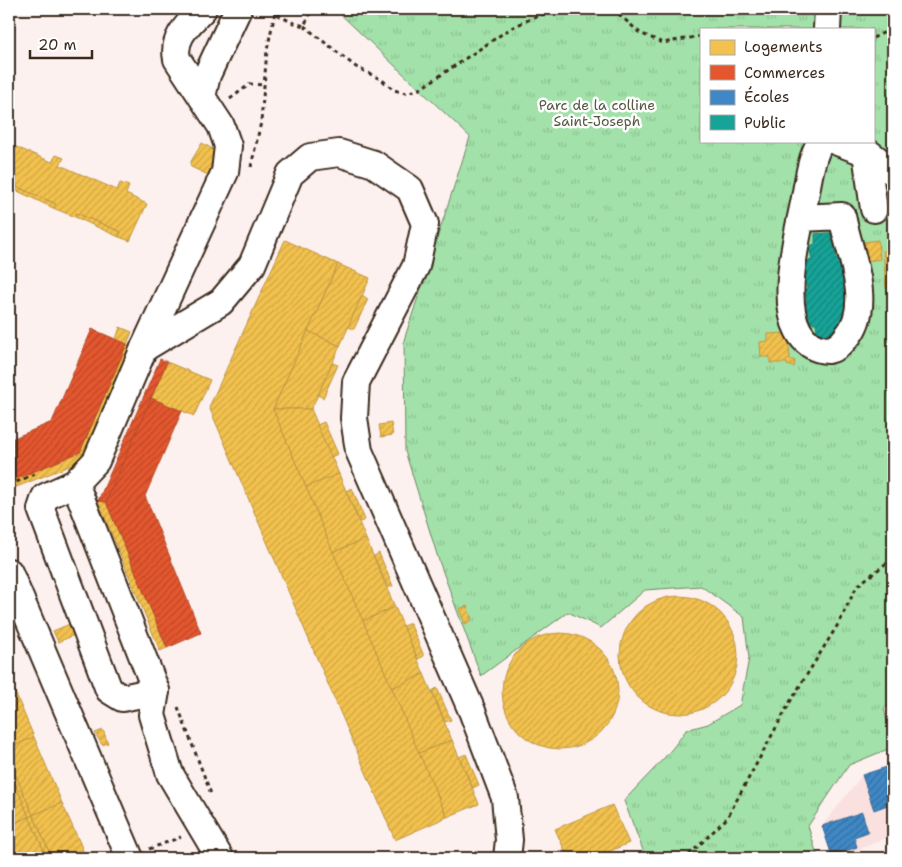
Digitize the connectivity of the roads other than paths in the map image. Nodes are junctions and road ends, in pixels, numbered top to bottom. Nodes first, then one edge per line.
1 (203, 9) edge
2 (238, 9) edge
3 (828, 9) edge
4 (827, 28) edge
5 (213, 100) junction
6 (821, 142) edge
7 (838, 142) edge
8 (866, 152) junction
9 (893, 172) edge
10 (874, 209) dead end
11 (801, 218) junction
12 (144, 348) junction
13 (75, 484) junction
14 (9, 572) edge
15 (166, 696) junction
16 (134, 856) edge
17 (220, 858) edge
18 (506, 858) edge

1 - 5 street
2 - 5 street
3 - 4 street
5 - 12 street
6 - 11 street
7 - 8 street
8 - 9 street
8 - 10 street
11 - 11 street
12 - 13 street
12 - 18 street
13 - 15 street
13 - 15 street
14 - 16 street
15 - 17 street

